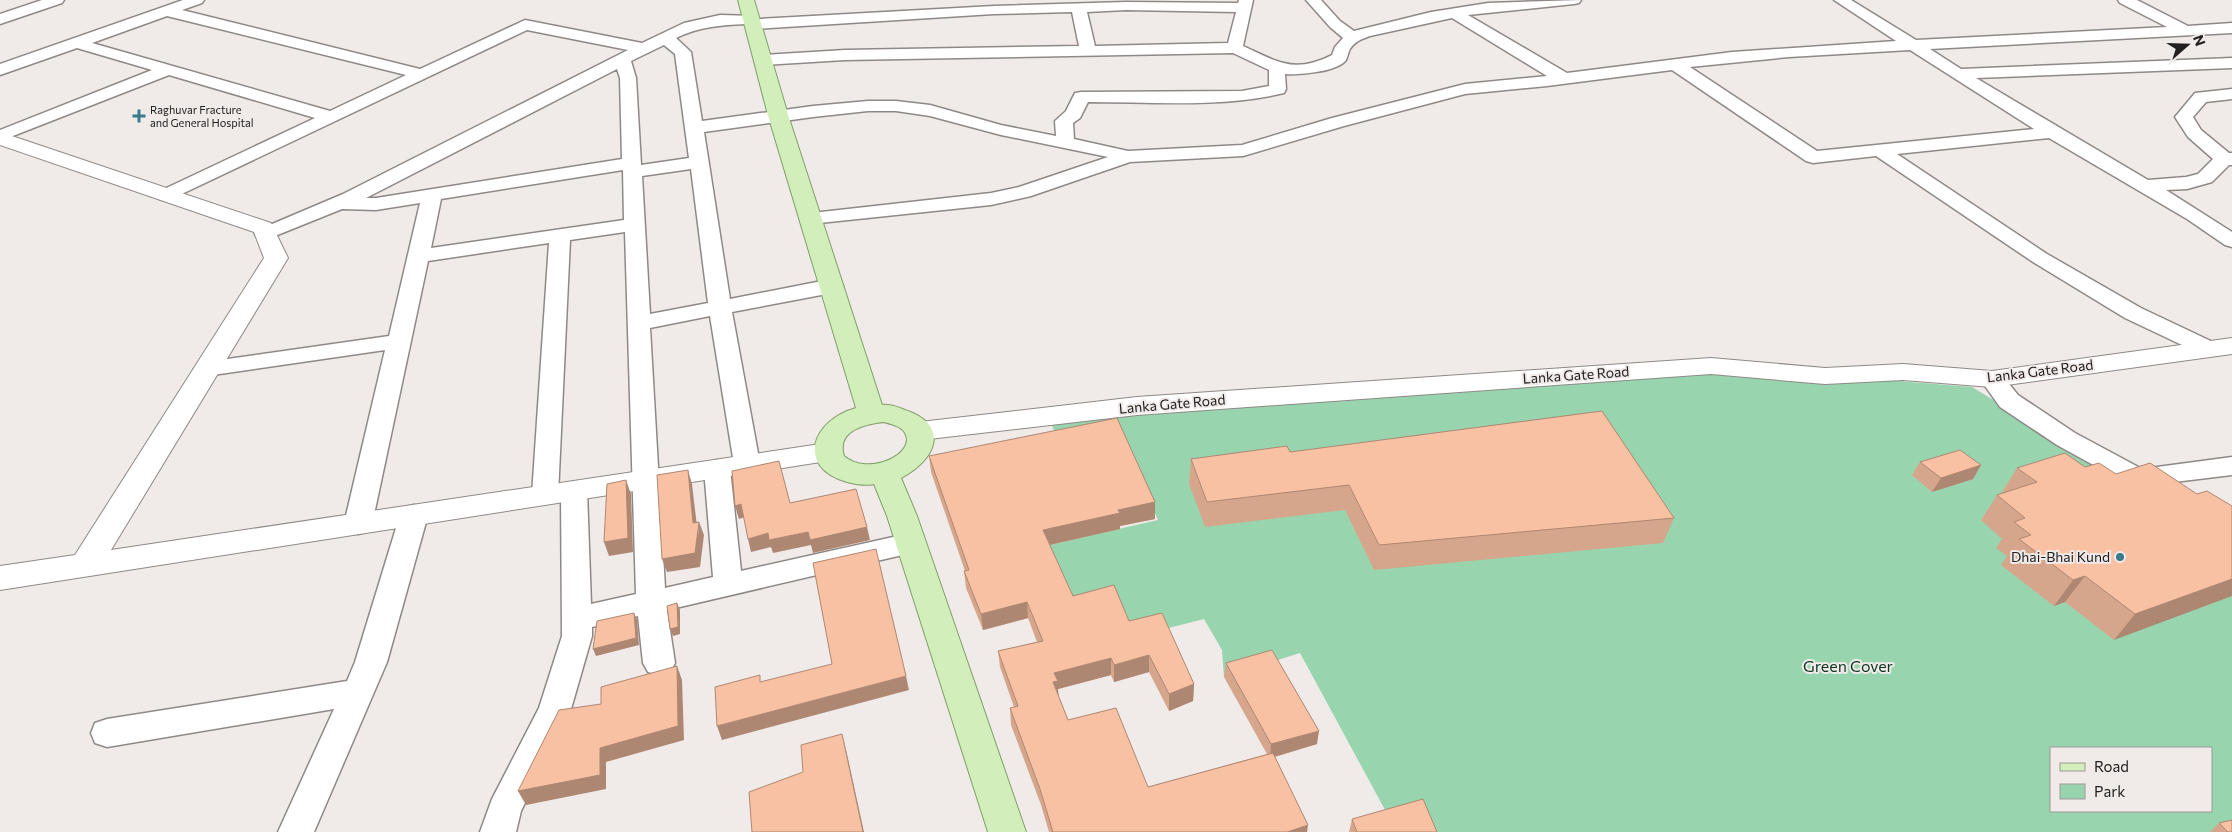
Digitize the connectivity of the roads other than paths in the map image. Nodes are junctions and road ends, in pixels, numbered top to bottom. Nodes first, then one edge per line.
1 (57, 0) edge
2 (197, 0) edge
3 (1313, 0) edge
4 (1434, 0) edge
5 (1574, 0) edge
6 (1841, 0) edge
7 (2125, 0) edge
8 (1063, 4) edge
9 (1245, 4) edge
10 (1079, 8) junction
11 (166, 11) junction
12 (1451, 13) junction
13 (750, 14) edge
14 (0, 19) edge
15 (2232, 28) edge
16 (2185, 30) junction
17 (1352, 37) junction
18 (664, 38) junction
19 (76, 43) junction
20 (1912, 44) junction
21 (642, 48) junction
22 (1236, 48) junction
23 (1088, 50) junction
24 (2232, 54) edge
25 (622, 59) junction
26 (763, 60) junction
27 (2232, 63) edge
28 (1674, 64) junction
29 (1278, 68) junction
30 (0, 70) edge
31 (168, 70) junction
32 (421, 74) junction
33 (1959, 74) junction
34 (1564, 79) junction
35 (2232, 94) edge
36 (778, 115) junction
37 (331, 117) junction
38 (694, 128) junction
39 (2053, 132) junction
40 (4, 142) edge
41 (1065, 143) junction
42 (1879, 150) junction
43 (1128, 157) junction
44 (2228, 159) edge
45 (699, 162) junction
46 (632, 168) junction
47 (2145, 186) junction
48 (432, 195) junction
49 (167, 196) junction
50 (339, 203) junction
51 (810, 218) junction
52 (635, 224) junction
53 (265, 234) junction
54 (560, 235) junction
55 (2232, 242) edge
56 (418, 256) junction
57 (832, 286) junction
58 (720, 307) junction
59 (639, 323) junction
60 (399, 341) junction
61 (2221, 348) edge
62 (206, 369) junction
63 (1992, 379) junction
64 (871, 414) junction
65 (920, 431) junction
66 (827, 452) junction
67 (747, 464) junction
68 (2232, 466) edge
69 (717, 469) junction
70 (884, 473) junction
71 (2139, 478) junction
72 (646, 479) junction
73 (559, 493) junction
74 (2173, 496) edge
75 (414, 515) junction
76 (358, 524) junction
77 (911, 543) junction
78 (85, 565) junction
79 (0, 578) edge
80 (728, 586) junction
81 (650, 603) junction
82 (577, 619) junction
83 (659, 663) dead end
84 (359, 692) junction
85 (107, 733) dead end
86 (296, 832) edge
87 (498, 832) edge
88 (1007, 832) edge

1 - 14 street
2 - 11 street
3 - 17 street
4 - 12 street
5 - 12 street
6 - 20 street
7 - 16 street
8 - 10 street
8 - 13 street
9 - 10 street
9 - 22 street
10 - 23 street
11 - 19 street
11 - 32 street
12 - 17 street
12 - 34 street
13 - 18 street
13 - 26 main road
15 - 16 street
16 - 20 street
16 - 24 street
17 - 29 street
18 - 21 street
18 - 38 street
19 - 30 street
19 - 31 street
20 - 28 street
20 - 33 street
21 - 25 street
21 - 32 street
22 - 23 street
22 - 29 street
23 - 26 street
25 - 46 street
25 - 50 street
26 - 36 main road
27 - 33 street
28 - 34 street
28 - 42 street
29 - 41 street
31 - 37 street
31 - 40 street
32 - 37 street
33 - 39 street
34 - 43 street
35 - 44 street
36 - 38 street
36 - 41 street
36 - 51 main road
37 - 49 street
38 - 45 street
39 - 42 street
39 - 47 street
40 - 49 street
41 - 43 street
42 - 61 street
43 - 51 street
44 - 47 street
45 - 46 street
45 - 58 street
46 - 48 street
46 - 52 street
47 - 55 street
48 - 50 street
48 - 56 street
49 - 53 street
50 - 53 street
51 - 57 main road
52 - 54 street
52 - 59 street
53 - 62 street
54 - 56 street
54 - 73 street
56 - 60 street
57 - 58 street
57 - 64 main road
58 - 59 street
58 - 67 street
59 - 72 street
60 - 62 street
60 - 76 street
61 - 63 street, Lanka Gate Road
62 - 78 street
63 - 65 street, Lanka Gate Road
63 - 71 street
64 - 65 main road
64 - 66 main road
65 - 70 main road
66 - 67 street
66 - 70 main road
67 - 69 street
68 - 71 street
69 - 72 street
69 - 80 street
70 - 77 main road
71 - 74 street
72 - 73 street
72 - 81 street
73 - 75 street
73 - 82 street
75 - 76 street
75 - 84 street
76 - 78 street
77 - 80 street
77 - 88 main road
78 - 79 street
80 - 81 street
81 - 82 street
81 - 83 street
82 - 87 street
84 - 85 street
84 - 86 street

